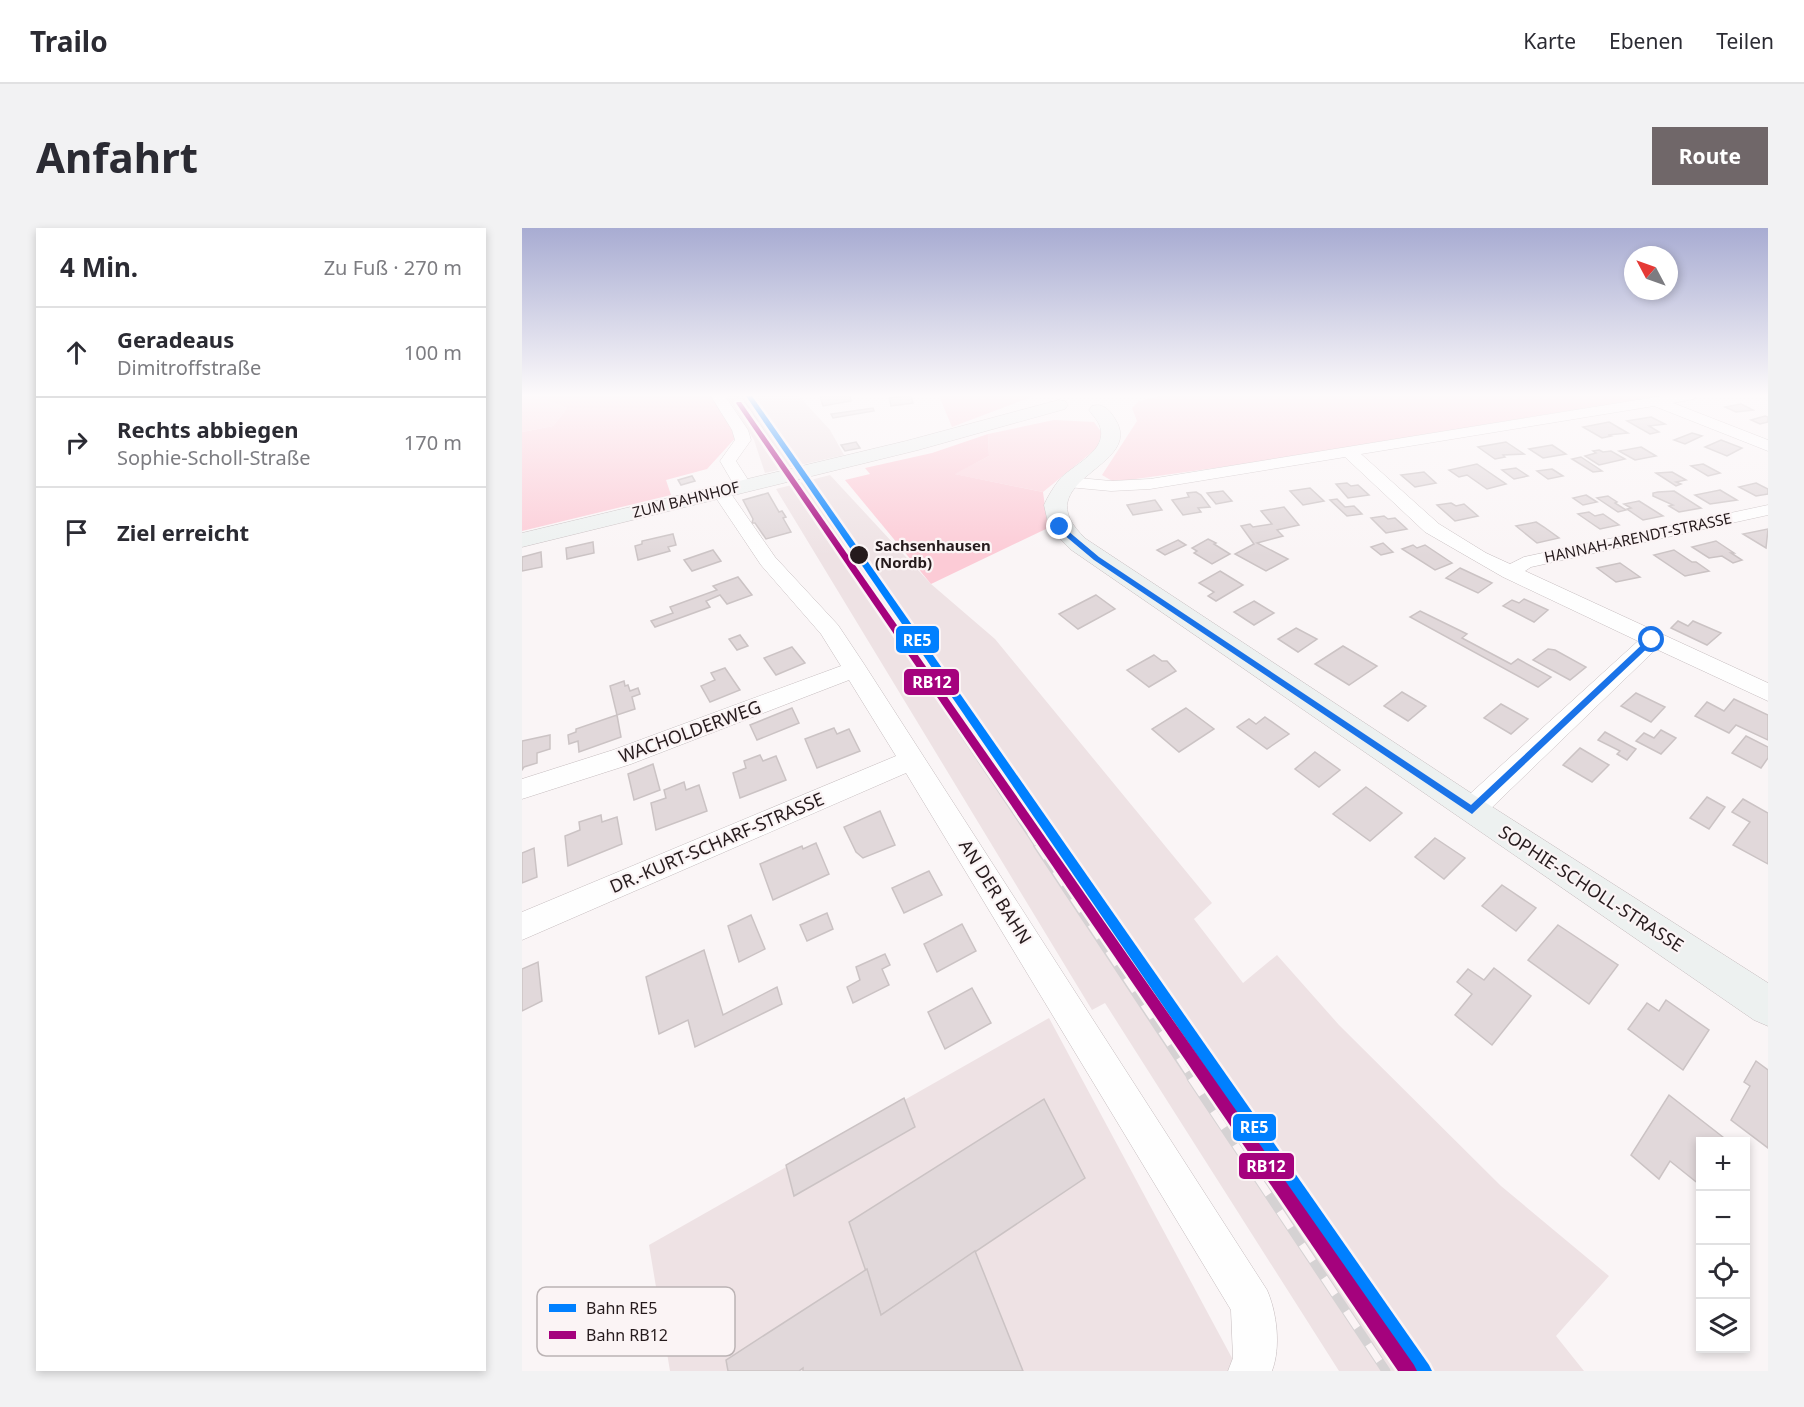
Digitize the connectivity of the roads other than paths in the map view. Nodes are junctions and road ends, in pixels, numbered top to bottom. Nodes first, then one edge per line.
1 (736, 449) edge
2 (897, 449) edge
3 (1105, 449) edge
4 (1372, 449) edge
5 (1350, 453) junction
6 (1068, 482) junction
7 (732, 489) junction
8 (1768, 510) edge
9 (522, 540) edge
10 (1510, 573) junction
11 (1652, 640) junction
12 (856, 669) junction
13 (1768, 693) edge
14 (912, 760) junction
15 (522, 789) edge
16 (1472, 810) junction
17 (522, 926) edge
18 (1768, 1006) edge
19 (1250, 1371) edge

1 - 7 street, AN DER BAHN
2 - 7 street, ZUM BAHNHOF
3 - 6 street, SOPHIE-SCHOLL-STRASSE
4 - 5 street
5 - 6 street
5 - 10 street
6 - 16 street, SOPHIE-SCHOLL-STRASSE
7 - 9 street, ZUM BAHNHOF
7 - 12 street, AN DER BAHN
8 - 10 street, HANNAH-ARENDT-STRASSE
10 - 11 street
11 - 13 street
11 - 16 street
12 - 14 street, AN DER BAHN
12 - 15 street, WACHOLDERWEG
14 - 17 street, DR.-KURT-SCHARF-STRASSE
14 - 19 street, AN DER BAHN
16 - 18 street, SOPHIE-SCHOLL-STRASSE

